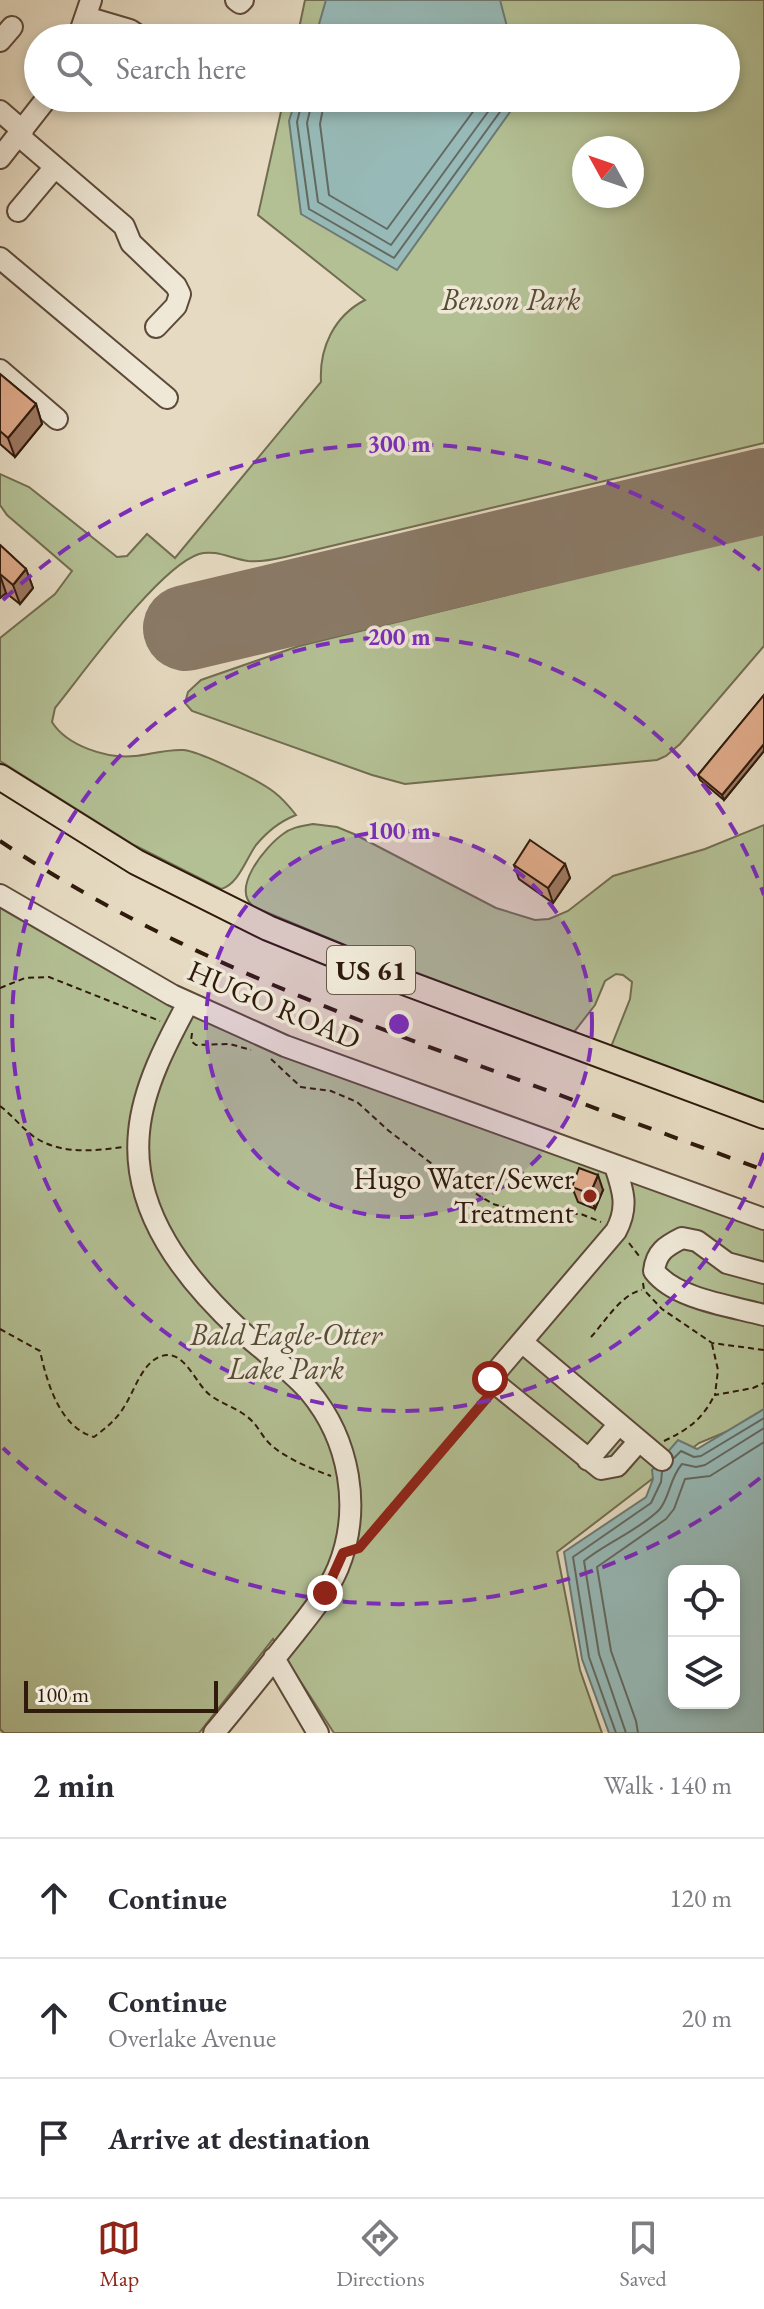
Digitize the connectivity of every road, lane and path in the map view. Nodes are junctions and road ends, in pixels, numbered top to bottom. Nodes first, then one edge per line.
1 (236, 0) edge
2 (243, 0) edge
3 (89, 8) edge
4 (119, 24) edge
5 (0, 111) edge
6 (37, 112) edge
7 (21, 134) junction
8 (0, 158) edge
9 (55, 167) junction
10 (18, 211) dead end
11 (0, 258) edge
12 (156, 327) dead end
13 (0, 370) edge
14 (167, 398) dead end
15 (57, 419) dead end
16 (0, 777) edge
17 (0, 895) edge
18 (0, 988) edge
19 (188, 1003) junction
20 (182, 1036) junction
21 (252, 1050) dead end
22 (270, 1059) dead end
23 (0, 1106) edge
24 (764, 1116) edge
25 (138, 1146) junction
26 (615, 1166) junction
27 (647, 1177) junction
28 (626, 1208) junction
29 (764, 1219) edge
30 (616, 1231) junction
31 (641, 1266) dead end
32 (764, 1273) edge
33 (642, 1278) dead end
34 (644, 1290) junction
35 (764, 1315) edge
36 (0, 1329) edge
37 (591, 1337) dead end
38 (522, 1342) junction
39 (712, 1343) junction
40 (764, 1350) edge
41 (764, 1383) edge
42 (498, 1385) junction
43 (715, 1395) junction
44 (619, 1424) junction
45 (639, 1441) junction
46 (588, 1460) junction
47 (662, 1460) dead end
48 (349, 1480) junction
49 (343, 1553) junction
50 (274, 1658) junction
51 (214, 1733) edge
52 (318, 1733) edge

1 - 2 street
3 - 4 street
5 - 7 street
6 - 7 street
7 - 8 street
7 - 9 street
9 - 10 street
9 - 12 street
11 - 14 street
13 - 15 street
16 - 24 main road, US 61
17 - 19 street, HUGO ROAD
18 - 20 path
19 - 20 street
19 - 20 path
19 - 26 street, HUGO ROAD
20 - 21 path
20 - 25 street
22 - 30 path
23 - 25 path
25 - 48 street
26 - 27 street, HUGO ROAD
26 - 28 street
27 - 28 street
27 - 29 street, HUGO ROAD
28 - 30 street
30 - 31 path
30 - 38 street
32 - 35 street
33 - 34 path
34 - 37 path
34 - 39 path
36 - 48 path
38 - 42 street
38 - 44 street
39 - 40 path
39 - 43 path
41 - 43 path
42 - 46 street
42 - 49 path
43 - 45 path
44 - 45 street
44 - 46 street
45 - 46 street
45 - 47 street
48 - 49 street
49 - 50 street
50 - 51 street
50 - 52 street

